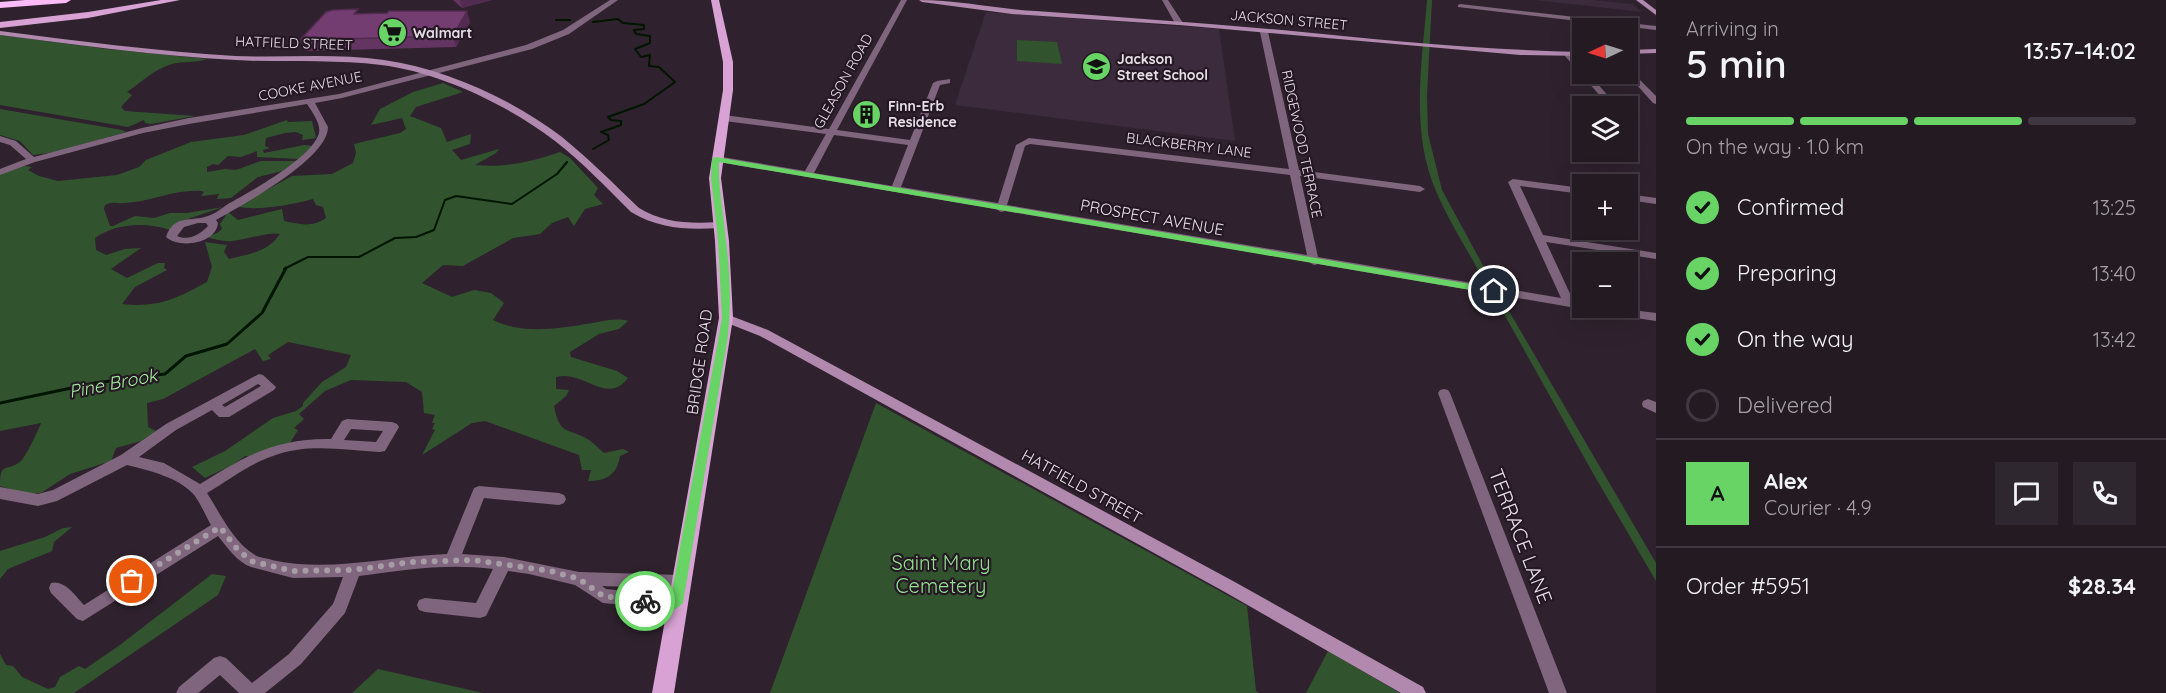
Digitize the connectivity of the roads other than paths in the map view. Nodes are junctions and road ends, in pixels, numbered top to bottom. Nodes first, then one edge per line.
1 (66, 0) edge
2 (177, 0) edge
3 (615, 0) edge
4 (715, 0) edge
5 (904, 0) edge
6 (922, 0) edge
7 (1165, 0) edge
8 (1639, 0) edge
9 (0, 5) edge
10 (1460, 6) dead end
11 (1656, 13) edge
12 (1179, 23) junction
13 (0, 25) edge
14 (1656, 28) edge
15 (1264, 32) junction
16 (0, 33) edge
17 (1656, 51) edge
18 (1638, 52) edge
19 (1568, 54) junction
20 (1572, 54) edge
21 (1572, 58) edge
22 (429, 73) junction
23 (946, 81) dead end
24 (1638, 81) edge
25 (1594, 84) edge
26 (1604, 96) edge
27 (1656, 101) edge
28 (310, 102) junction
29 (724, 118) junction
30 (830, 132) junction
31 (0, 139) edge
32 (912, 143) junction
33 (716, 159) junction
34 (32, 160) junction
35 (0, 172) edge
36 (1294, 173) junction
37 (808, 175) junction
38 (1420, 189) dead end
39 (895, 190) junction
40 (1572, 190) edge
41 (1638, 198) edge
42 (1656, 201) edge
43 (1002, 209) junction
44 (209, 220) dead end
45 (719, 225) junction
46 (1539, 238) junction
47 (1656, 256) edge
48 (1314, 262) junction
49 (1569, 303) junction
50 (1572, 303) edge
51 (1638, 314) edge
52 (1656, 317) edge
53 (726, 318) junction
54 (1444, 393) dead end
55 (213, 404) dead end
56 (334, 445) dead end
57 (126, 459) junction
58 (199, 491) junction
59 (0, 493) edge
60 (559, 499) dead end
61 (220, 527) junction
62 (452, 560) junction
63 (504, 563) junction
64 (353, 570) junction
65 (579, 579) junction
66 (680, 582) junction
67 (57, 588) dead end
68 (676, 603) junction
69 (425, 605) dead end
70 (185, 693) edge
71 (252, 693) edge
72 (663, 693) edge
73 (1417, 693) edge
74 (1558, 693) edge

1 - 9 highway
2 - 13 main road
3 - 22 street, COOKE AVENUE
4 - 29 main road, BRIDGE ROAD
5 - 30 street, GLEASON ROAD
6 - 12 street, JACKSON STREET
7 - 12 street
8 - 11 street
10 - 14 street
12 - 15 street, JACKSON STREET
15 - 19 street, JACKSON STREET
15 - 36 street, RIDGEWOOD TERRACE
16 - 22 street, HATFIELD STREET
17 - 18 street
19 - 20 street, JACKSON STREET
19 - 21 street
22 - 28 street, COOKE AVENUE
22 - 45 street, HATFIELD STREET
23 - 32 street
24 - 27 street
25 - 26 street
28 - 34 street, COOKE AVENUE
28 - 44 street
29 - 30 street
29 - 33 main road, BRIDGE ROAD
30 - 32 street
30 - 37 street, GLEASON ROAD
31 - 34 street
32 - 39 street
33 - 37 street, PROSPECT AVENUE
33 - 45 main road, BRIDGE ROAD
34 - 35 street, COOKE AVENUE
36 - 38 street, BLACKBERRY LANE
36 - 43 street, BLACKBERRY LANE
36 - 48 street, RIDGEWOOD TERRACE
37 - 39 street, PROSPECT AVENUE
39 - 43 street, PROSPECT AVENUE
40 - 46 street
41 - 42 street
43 - 48 street, PROSPECT AVENUE
45 - 53 main road, BRIDGE ROAD
46 - 47 street
46 - 49 street
48 - 49 street, PROSPECT AVENUE
49 - 50 street, PROSPECT AVENUE
51 - 52 street
53 - 66 main road, BRIDGE ROAD
53 - 73 street, HATFIELD STREET
54 - 74 street, TERRACE LANE
55 - 57 street
56 - 58 street
57 - 58 street
57 - 59 street
58 - 61 street
60 - 62 street
61 - 64 street
61 - 67 street
62 - 63 street
62 - 64 street
63 - 65 street
63 - 69 street
64 - 71 street
65 - 66 street
65 - 68 street
66 - 68 main road, BRIDGE ROAD
68 - 72 main road, BRIDGE ROAD
70 - 71 street

